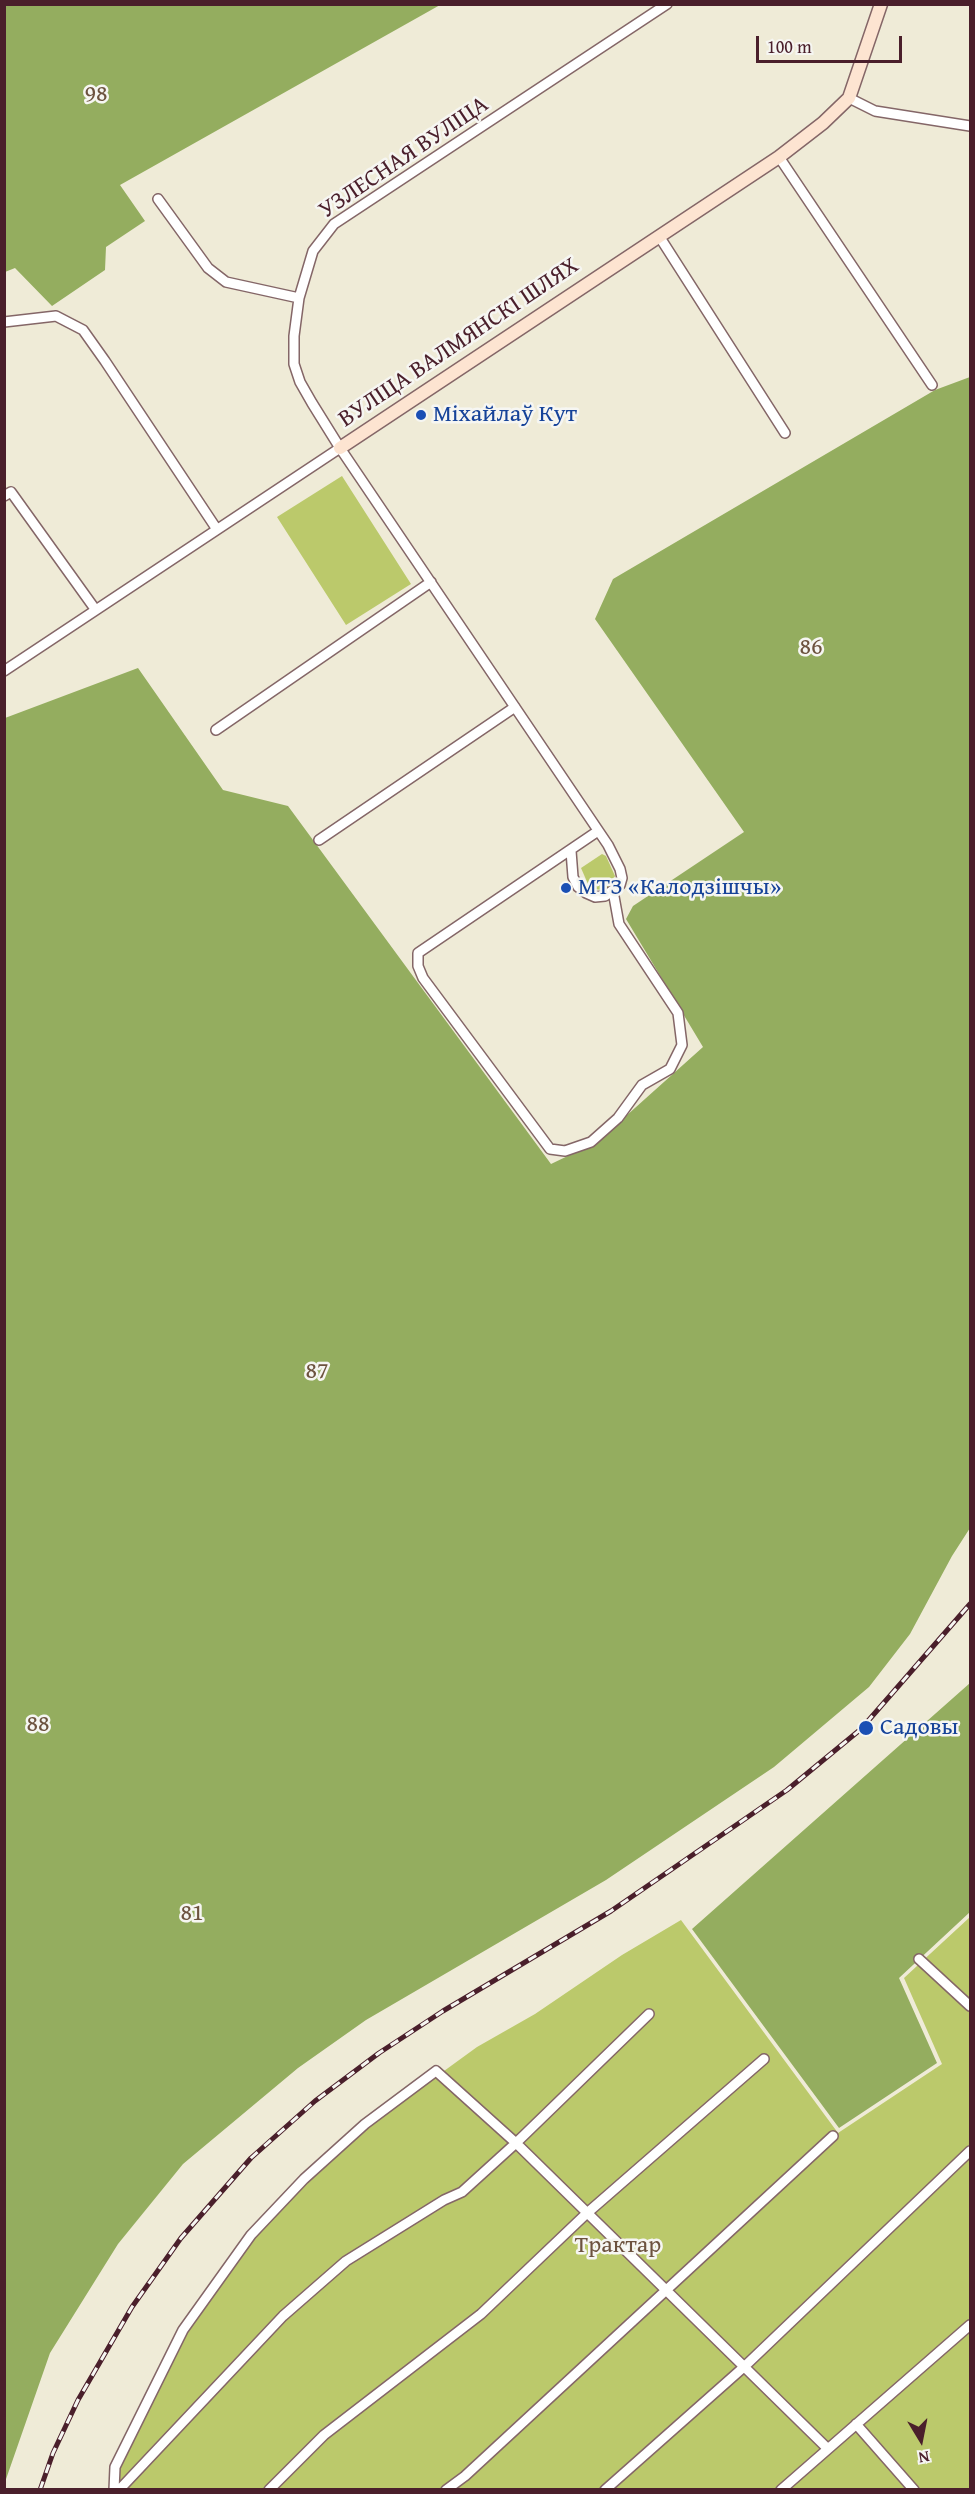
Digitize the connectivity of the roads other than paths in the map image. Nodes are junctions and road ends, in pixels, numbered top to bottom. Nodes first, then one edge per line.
1 (667, 4) edge
2 (880, 4) edge
3 (849, 98) junction
4 (970, 126) edge
5 (779, 157) junction
6 (158, 199) dead end
7 (659, 236) junction
8 (299, 298) junction
9 (4, 322) edge
10 (932, 385) dead end
11 (785, 433) dead end
12 (340, 448) junction
13 (8, 494) edge
14 (216, 528) junction
15 (431, 582) junction
16 (95, 609) junction
17 (4, 671) edge
18 (515, 707) junction
19 (216, 730) dead end
20 (598, 831) junction
21 (319, 840) dead end
22 (571, 851) junction
23 (613, 891) junction
24 (919, 1959) dead end
25 (970, 2006) edge
26 (649, 2014) dead end
27 (764, 2059) dead end
28 (833, 2136) dead end
29 (516, 2144) junction
30 (970, 2151) edge
31 (586, 2214) junction
32 (666, 2291) junction
33 (970, 2325) edge
34 (745, 2366) junction
35 (856, 2424) junction
36 (827, 2448) junction
37 (116, 2490) edge
38 (269, 2490) edge
39 (446, 2490) edge
40 (605, 2490) edge
41 (781, 2490) edge
42 (914, 2490) edge

1 - 8 street, УЗЛЕСНАЯ ВУЛІЦА
2 - 3 street, ВУЛІЦА ВАЛМЯНСКІ ШЛЯХ
3 - 4 street
3 - 5 street, ВУЛІЦА ВАЛМЯНСКІ ШЛЯХ
5 - 7 street, ВУЛІЦА ВАЛМЯНСКІ ШЛЯХ
5 - 10 street
6 - 8 street
7 - 11 street
7 - 12 street, ВУЛІЦА ВАЛМЯНСКІ ШЛЯХ
8 - 12 street, УЗЛЕСНАЯ ВУЛІЦА
9 - 14 street
12 - 14 street, ВУЛІЦА ВАЛМЯНСКІ ШЛЯХ
12 - 15 street, УЗЛЕСНАЯ ВУЛІЦА
13 - 16 street
14 - 16 street, ВУЛІЦА ВАЛМЯНСКІ ШЛЯХ
15 - 18 street, УЗЛЕСНАЯ ВУЛІЦА
15 - 19 street
16 - 17 street, ВУЛІЦА ВАЛМЯНСКІ ШЛЯХ
18 - 20 street, УЗЛЕСНАЯ ВУЛІЦА
18 - 21 street
20 - 22 street
20 - 23 street
22 - 23 street
22 - 23 street
24 - 25 street
26 - 29 street
27 - 31 street
28 - 32 street
29 - 31 street
29 - 37 street
29 - 37 street
30 - 34 street
31 - 32 street
31 - 38 street
32 - 34 street
32 - 39 street
33 - 35 street
34 - 36 street
34 - 40 street
35 - 36 street
35 - 42 street
36 - 41 street

